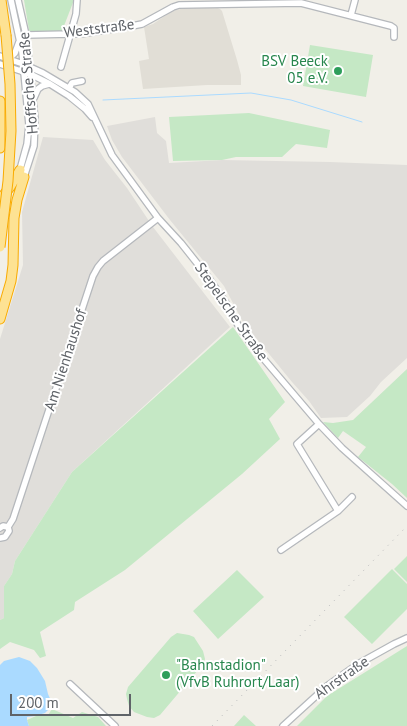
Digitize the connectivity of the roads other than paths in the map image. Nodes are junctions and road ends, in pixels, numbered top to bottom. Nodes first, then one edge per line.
1 (1, 0) edge
2 (11, 0) edge
3 (18, 0) edge
4 (78, 0) edge
5 (355, 0) edge
6 (215, 2) edge
7 (301, 2) edge
8 (351, 15) junction
9 (70, 34) junction
10 (26, 36) junction
11 (394, 37) dead end
12 (20, 40) junction
13 (0, 56) edge
14 (9, 59) junction
15 (0, 64) edge
16 (23, 64) junction
17 (29, 66) junction
18 (61, 66) dead end
19 (27, 73) junction
20 (82, 81) dead end
21 (50, 84) junction
22 (69, 88) junction
23 (34, 98) junction
24 (0, 101) edge
25 (97, 122) junction
26 (27, 144) junction
27 (34, 146) junction
28 (0, 148) edge
29 (22, 174) junction
30 (0, 200) edge
31 (0, 209) edge
32 (0, 218) edge
33 (158, 218) junction
34 (0, 247) edge
35 (0, 319) edge
36 (319, 424) junction
37 (352, 497) dead end
38 (407, 506) edge
39 (338, 511) junction
40 (8, 527) junction
41 (0, 528) edge
42 (0, 538) edge
43 (281, 550) dead end
44 (407, 638) edge
45 (70, 684) dead end
46 (115, 726) edge
47 (283, 726) edge

1 - 34 highway, bridge
2 - 12 street, Hoffsche Straße
3 - 10 street, Hoffsche Straße
4 - 9 street
5 - 8 street
6 - 7 street, Weststraße
6 - 9 street, Weststraße
7 - 8 street, Weststraße
8 - 11 street, Weststraße
9 - 10 street, Weststraße
9 - 18 street
10 - 17 street, Hoffsche Straße
12 - 14 street
12 - 16 street, Hoffsche Straße
13 - 14 street, Stepelsche Straße
14 - 16 street, Stepelsche Straße
15 - 19 street, Stepelsche Straße
16 - 17 street, Stepelsche Straße
16 - 19 street, Hoffsche Straße
17 - 19 street, Hoffsche Straße
17 - 22 street, Stepelsche Straße
19 - 21 street, Stepelsche Straße
19 - 23 street, Hoffsche Straße
19 - 26 street, Hoffsche Straße
20 - 22 street
21 - 23 street
21 - 25 street, Stepelsche Straße
22 - 25 street, Stepelsche Straße
23 - 27 street, Hoffsche Straße
24 - 28 highway
25 - 33 street, Stepelsche Straße
26 - 27 street
26 - 29 street, Hoffsche Straße
27 - 29 street, Hoffsche Straße
29 - 30 highway
29 - 31 street, Hoffsche Straße
29 - 32 street, Hoffsche Straße
29 - 35 highway
33 - 36 street, Stepelsche Straße
33 - 40 street, Am Nienhaushof
36 - 38 street, Stepelsche Straße
36 - 39 street
37 - 39 street
39 - 43 street
40 - 41 street
40 - 42 street, Am Nienhaushof
44 - 47 street, Ahrstraße
45 - 46 street

